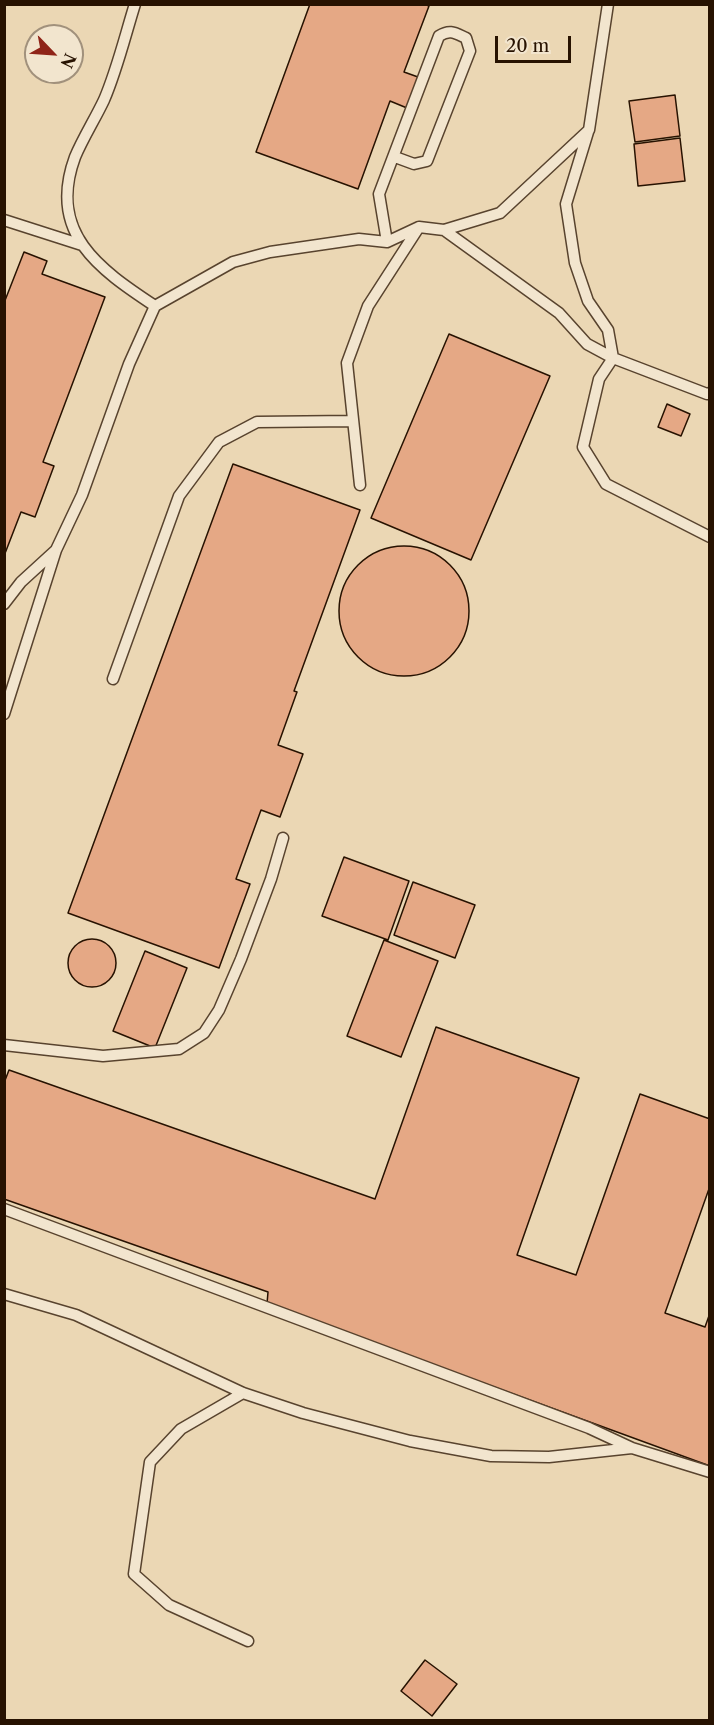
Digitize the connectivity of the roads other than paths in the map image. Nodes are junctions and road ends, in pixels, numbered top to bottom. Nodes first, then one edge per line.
1 (135, 4) edge
2 (608, 4) edge
3 (589, 130) junction
4 (395, 157) junction
5 (4, 220) edge
6 (419, 227) junction
7 (444, 230) junction
8 (387, 242) junction
9 (82, 245) junction
10 (155, 306) junction
11 (613, 358) junction
12 (710, 393) edge
13 (353, 421) junction
14 (360, 486) dead end
15 (710, 537) edge
16 (56, 550) junction
17 (4, 604) edge
18 (113, 679) dead end
19 (4, 714) edge
20 (283, 838) dead end
21 (4, 1045) edge
22 (4, 1209) edge
23 (4, 1294) edge
24 (243, 1393) junction
25 (632, 1448) junction
26 (710, 1472) edge
27 (248, 1641) dead end

1 - 9 lane
2 - 3 lane
3 - 7 lane
3 - 11 lane
4 - 4 lane
4 - 8 lane
5 - 9 lane
6 - 7 lane
6 - 8 lane
6 - 13 lane
7 - 11 lane
8 - 10 lane
9 - 10 lane
10 - 16 lane
11 - 12 lane
11 - 15 lane
13 - 14 lane
13 - 18 lane
16 - 17 lane
16 - 19 lane
20 - 21 lane
22 - 25 lane
23 - 24 lane
24 - 25 lane
24 - 27 lane
25 - 26 lane

